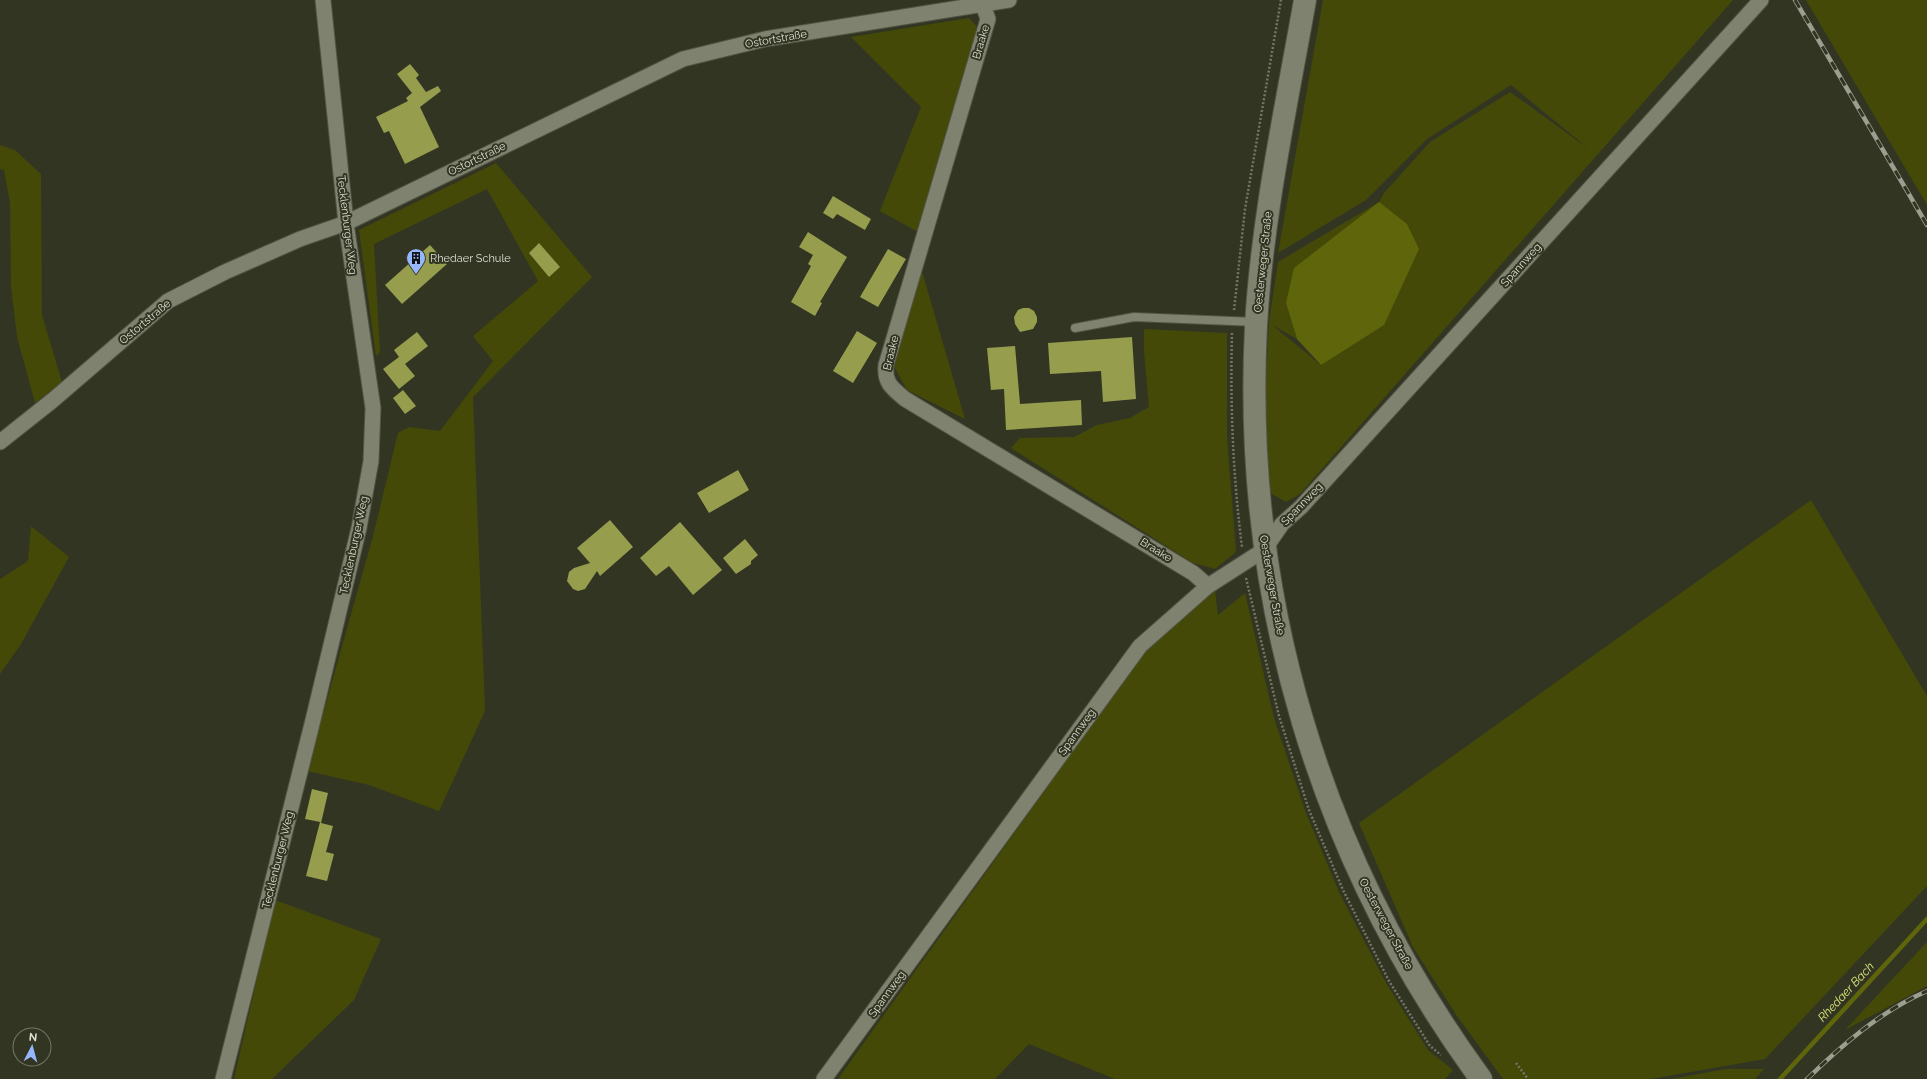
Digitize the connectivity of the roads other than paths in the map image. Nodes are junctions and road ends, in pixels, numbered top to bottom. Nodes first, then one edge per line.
1 (323, 0) edge
2 (1009, 0) edge
3 (1305, 0) edge
4 (1760, 0) edge
5 (983, 5) junction
6 (346, 223) junction
7 (1256, 322) junction
8 (1076, 328) dead end
9 (0, 442) edge
10 (1264, 550) junction
11 (1208, 586) junction
12 (1476, 1076) edge
13 (223, 1079) edge
14 (824, 1079) edge

1 - 6 street, Tecklenburger Weg
2 - 5 street, Ostortstraße
3 - 7 street, Oesterweger Straße
4 - 10 street, Spannweg
5 - 6 street, Ostortstraße
5 - 11 street, Braake
6 - 9 street, Ostortstraße
6 - 13 street, Tecklenburger Weg
7 - 8 lane
7 - 10 street, Oesterweger Straße
10 - 11 street, Spannweg
10 - 12 street, Oesterweger Straße
11 - 14 street, Spannweg

